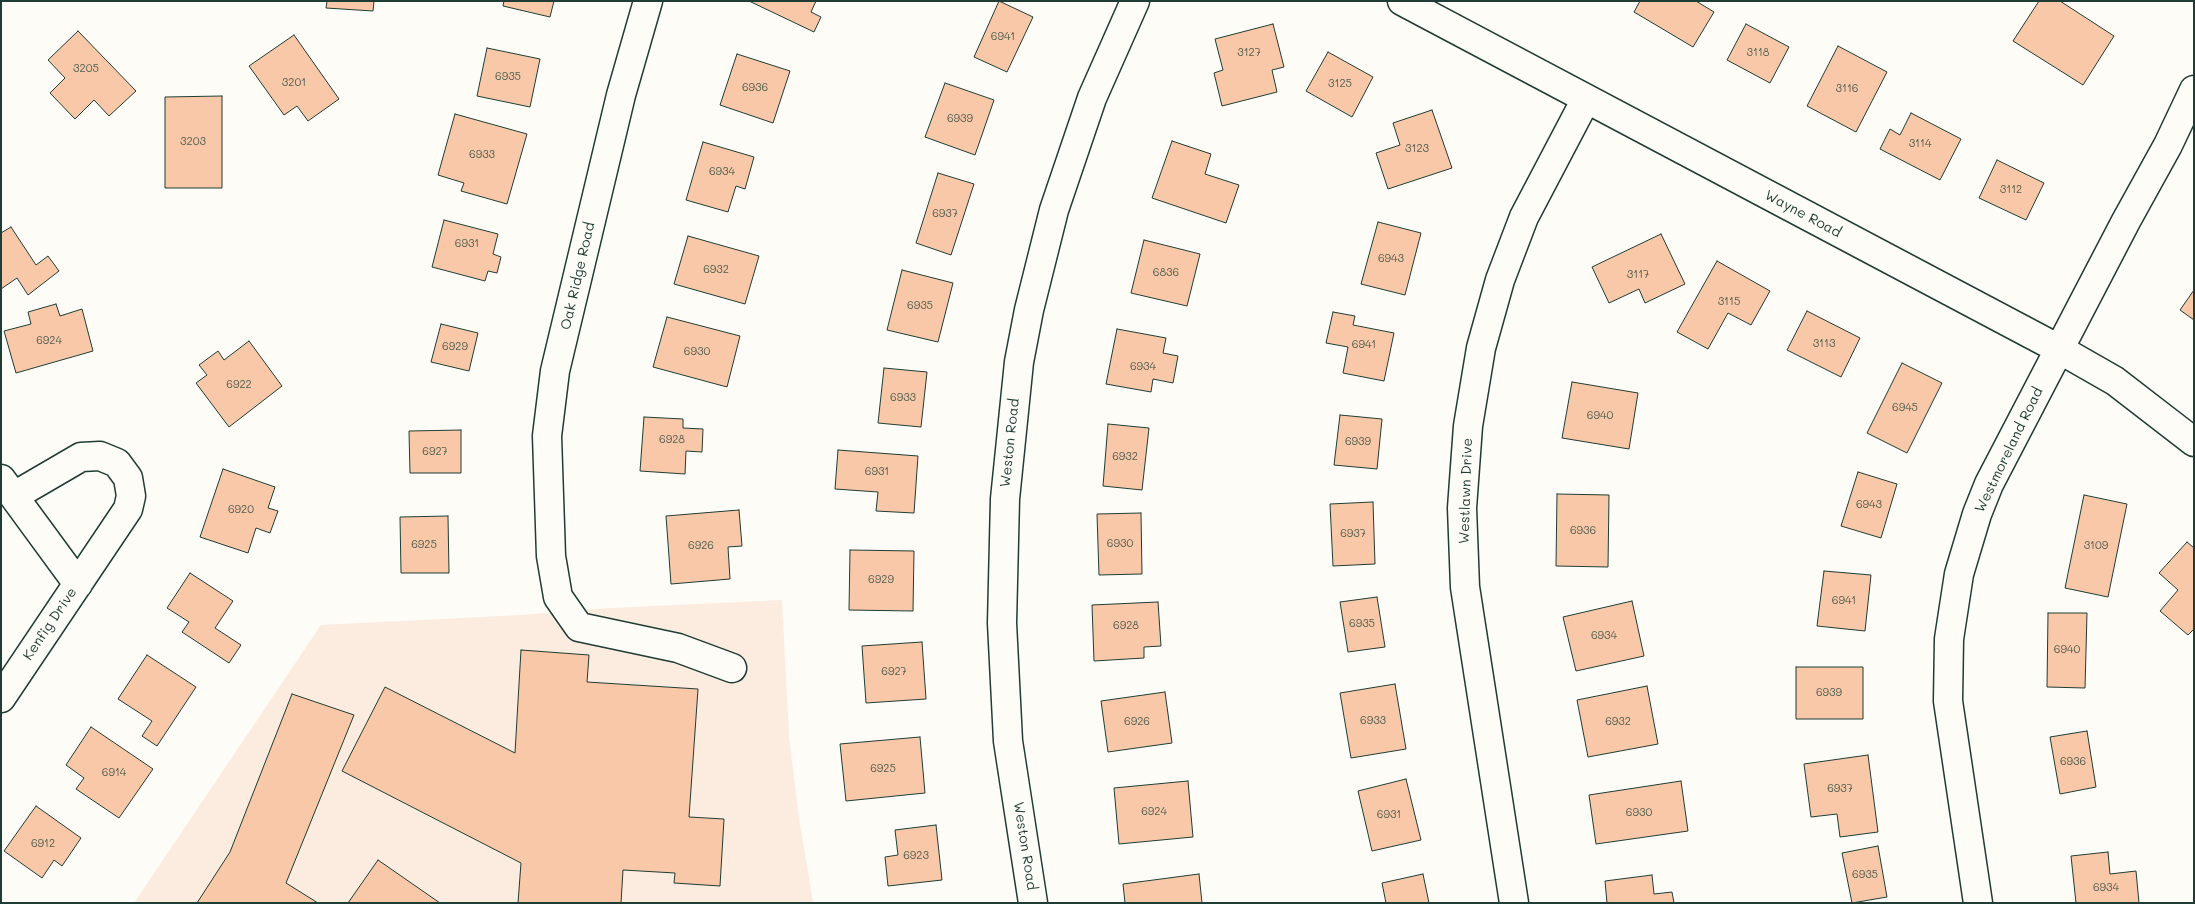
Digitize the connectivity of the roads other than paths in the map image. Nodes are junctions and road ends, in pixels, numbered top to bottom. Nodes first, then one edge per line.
1 (648, 1) edge
2 (1135, 1) edge
3 (1402, 1) edge
4 (2194, 90) edge
5 (1586, 99) junction
6 (2059, 349) junction
7 (2194, 442) edge
8 (7, 487) edge
9 (78, 584) junction
10 (732, 668) dead end
11 (1, 698) edge
12 (1033, 903) edge
13 (1514, 903) edge
14 (1978, 903) edge

1 - 10 street, Oak Ridge Road
2 - 12 street, Weston Road
3 - 5 street, Wayne Road
4 - 6 street, Westmoreland Road
5 - 6 street, Wayne Road
5 - 13 street, Westlawn Drive
6 - 7 street, Wayne Road
6 - 14 street, Westmoreland Road
8 - 9 street, Kenfig Drive
8 - 9 street
9 - 11 street, Kenfig Drive

